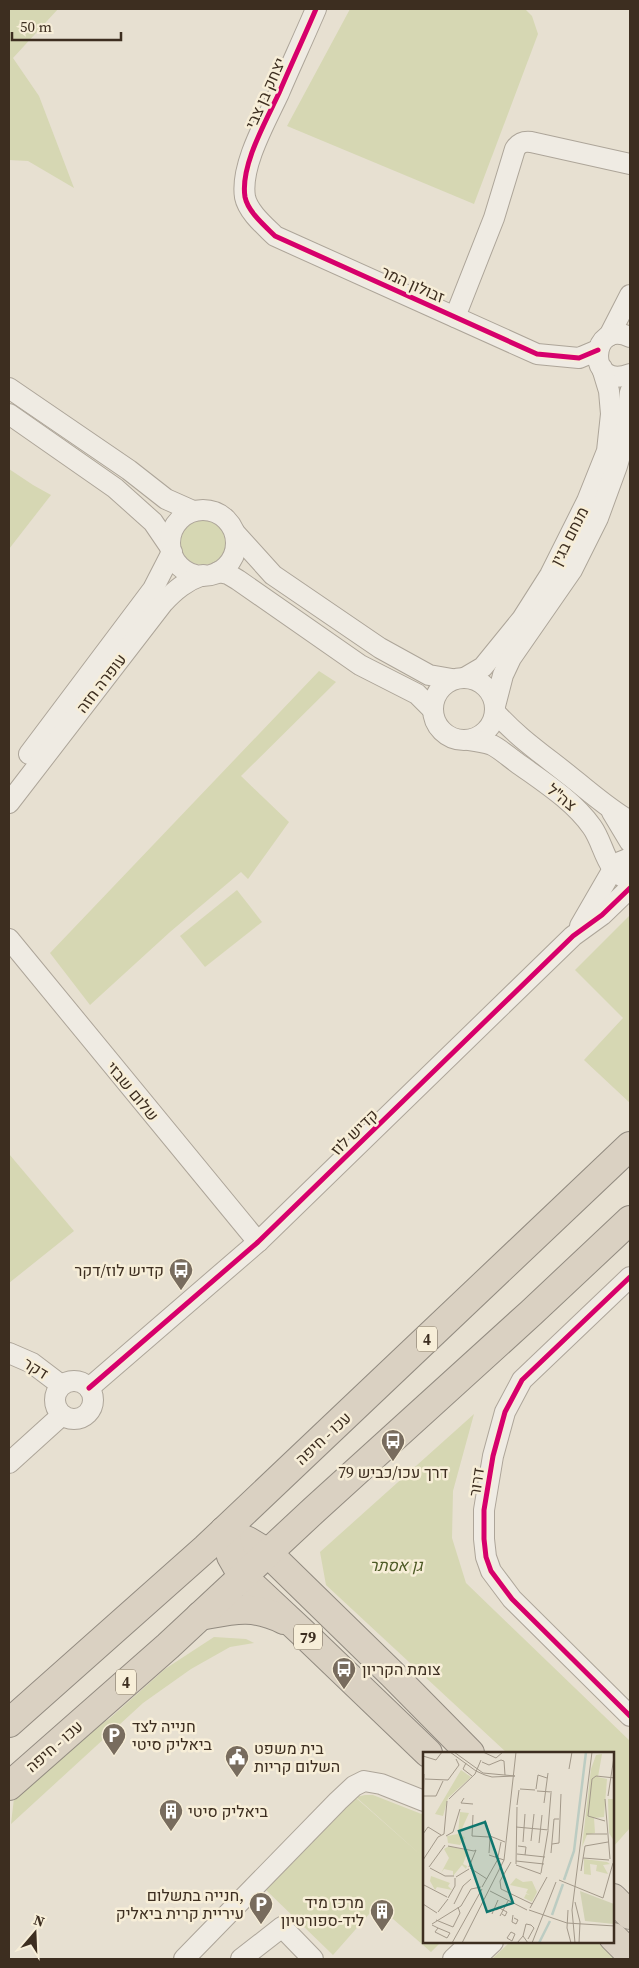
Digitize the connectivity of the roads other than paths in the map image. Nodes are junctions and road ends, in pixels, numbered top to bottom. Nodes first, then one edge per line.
1 (316, 9) edge
2 (630, 164) edge
3 (245, 189) joint
4 (630, 294) edge
5 (455, 316) junction
6 (630, 337) edge
7 (603, 352) junction
8 (630, 374) edge
9 (9, 388) edge
10 (630, 392) edge
11 (9, 414) edge
12 (193, 511) junction
13 (234, 533) junction
14 (171, 550) junction
15 (210, 574) junction
16 (459, 678) junction
17 (432, 709) junction
18 (495, 709) junction
19 (469, 740) junction
20 (9, 782) edge
21 (599, 800) junction
22 (9, 803) edge
23 (630, 821) edge
24 (630, 842) edge
25 (630, 858) edge
26 (613, 869) junction
27 (630, 880) edge
28 (630, 888) edge
29 (573, 936) junction
30 (9, 940) edge
31 (630, 1146) edge
32 (630, 1220) edge
33 (258, 1242) junction
34 (630, 1278) edge
35 (9, 1353) edge
36 (61, 1385) junction
37 (89, 1388) junction
38 (62, 1415) junction
39 (9, 1463) edge
40 (314, 1510) junction
41 (224, 1532) junction
42 (268, 1553) junction
43 (243, 1577) junction
44 (302, 1588) junction
45 (198, 1616) junction
46 (303, 1632) junction
47 (630, 1716) edge
48 (9, 1724) edge
49 (427, 1752) edge
50 (469, 1752) edge
51 (345, 1774) dead end
52 (9, 1786) edge
53 (338, 1801) junction
54 (423, 1801) edge
55 (614, 1899) edge
56 (630, 1914) edge
57 (614, 1938) edge
58 (470, 1943) edge
59 (492, 1943) edge
60 (630, 1954) edge
61 (184, 1959) edge
62 (240, 1959) edge
63 (313, 1959) edge
64 (453, 1959) edge
65 (475, 1959) edge

1 - 3 street, יצחק בן צבי
2 - 5 street
3 - 5 street, זבולון המר
4 - 7 street
5 - 7 street, זבולון המר
6 - 7 street
7 - 8 street
7 - 16 street, מנחם בגין
9 - 12 street
10 - 18 street, מנחם בגין
11 - 14 street
12 - 13 street
12 - 14 street
13 - 15 street
13 - 16 street
14 - 15 street
14 - 20 street, עופרה חזה
15 - 17 street
15 - 22 street, עופרה חזה
16 - 17 street
16 - 18 street
17 - 19 street
18 - 19 street
18 - 21 street, צה"ל
19 - 26 street, צה"ל
21 - 23 street, צה"ל
21 - 24 street
25 - 26 street, קדיש לוז
26 - 27 street, צה"ל
26 - 29 street, קדיש לוז
28 - 29 street, קדיש לוז
29 - 33 street, קדיש לוז
30 - 33 street, שלום שבזי
31 - 41 highway, עכו - חיפה / 4
32 - 40 highway, עכו - חיפה / 4
33 - 37 street, קדיש לוז
34 - 47 street, דרור
35 - 36 street, דקר
36 - 37 street
36 - 38 street
37 - 38 street
38 - 39 street
40 - 42 highway, עכו - חיפה / 4
40 - 44 highway
41 - 42 highway, 79
41 - 43 highway, 79
41 - 48 highway, עכו - חיפה / 4
42 - 43 highway, עכו - חיפה / 4
42 - 44 highway, 79
43 - 45 highway, עכו - חיפה / 4
43 - 46 highway, 79
44 - 50 highway, 79
45 - 46 highway
45 - 52 highway, עכו - חיפה / 4
46 - 49 highway, 79
51 - 53 street
53 - 54 street
53 - 61 street
55 - 56 highway
57 - 60 highway
58 - 64 street
59 - 65 street
62 - 63 street

